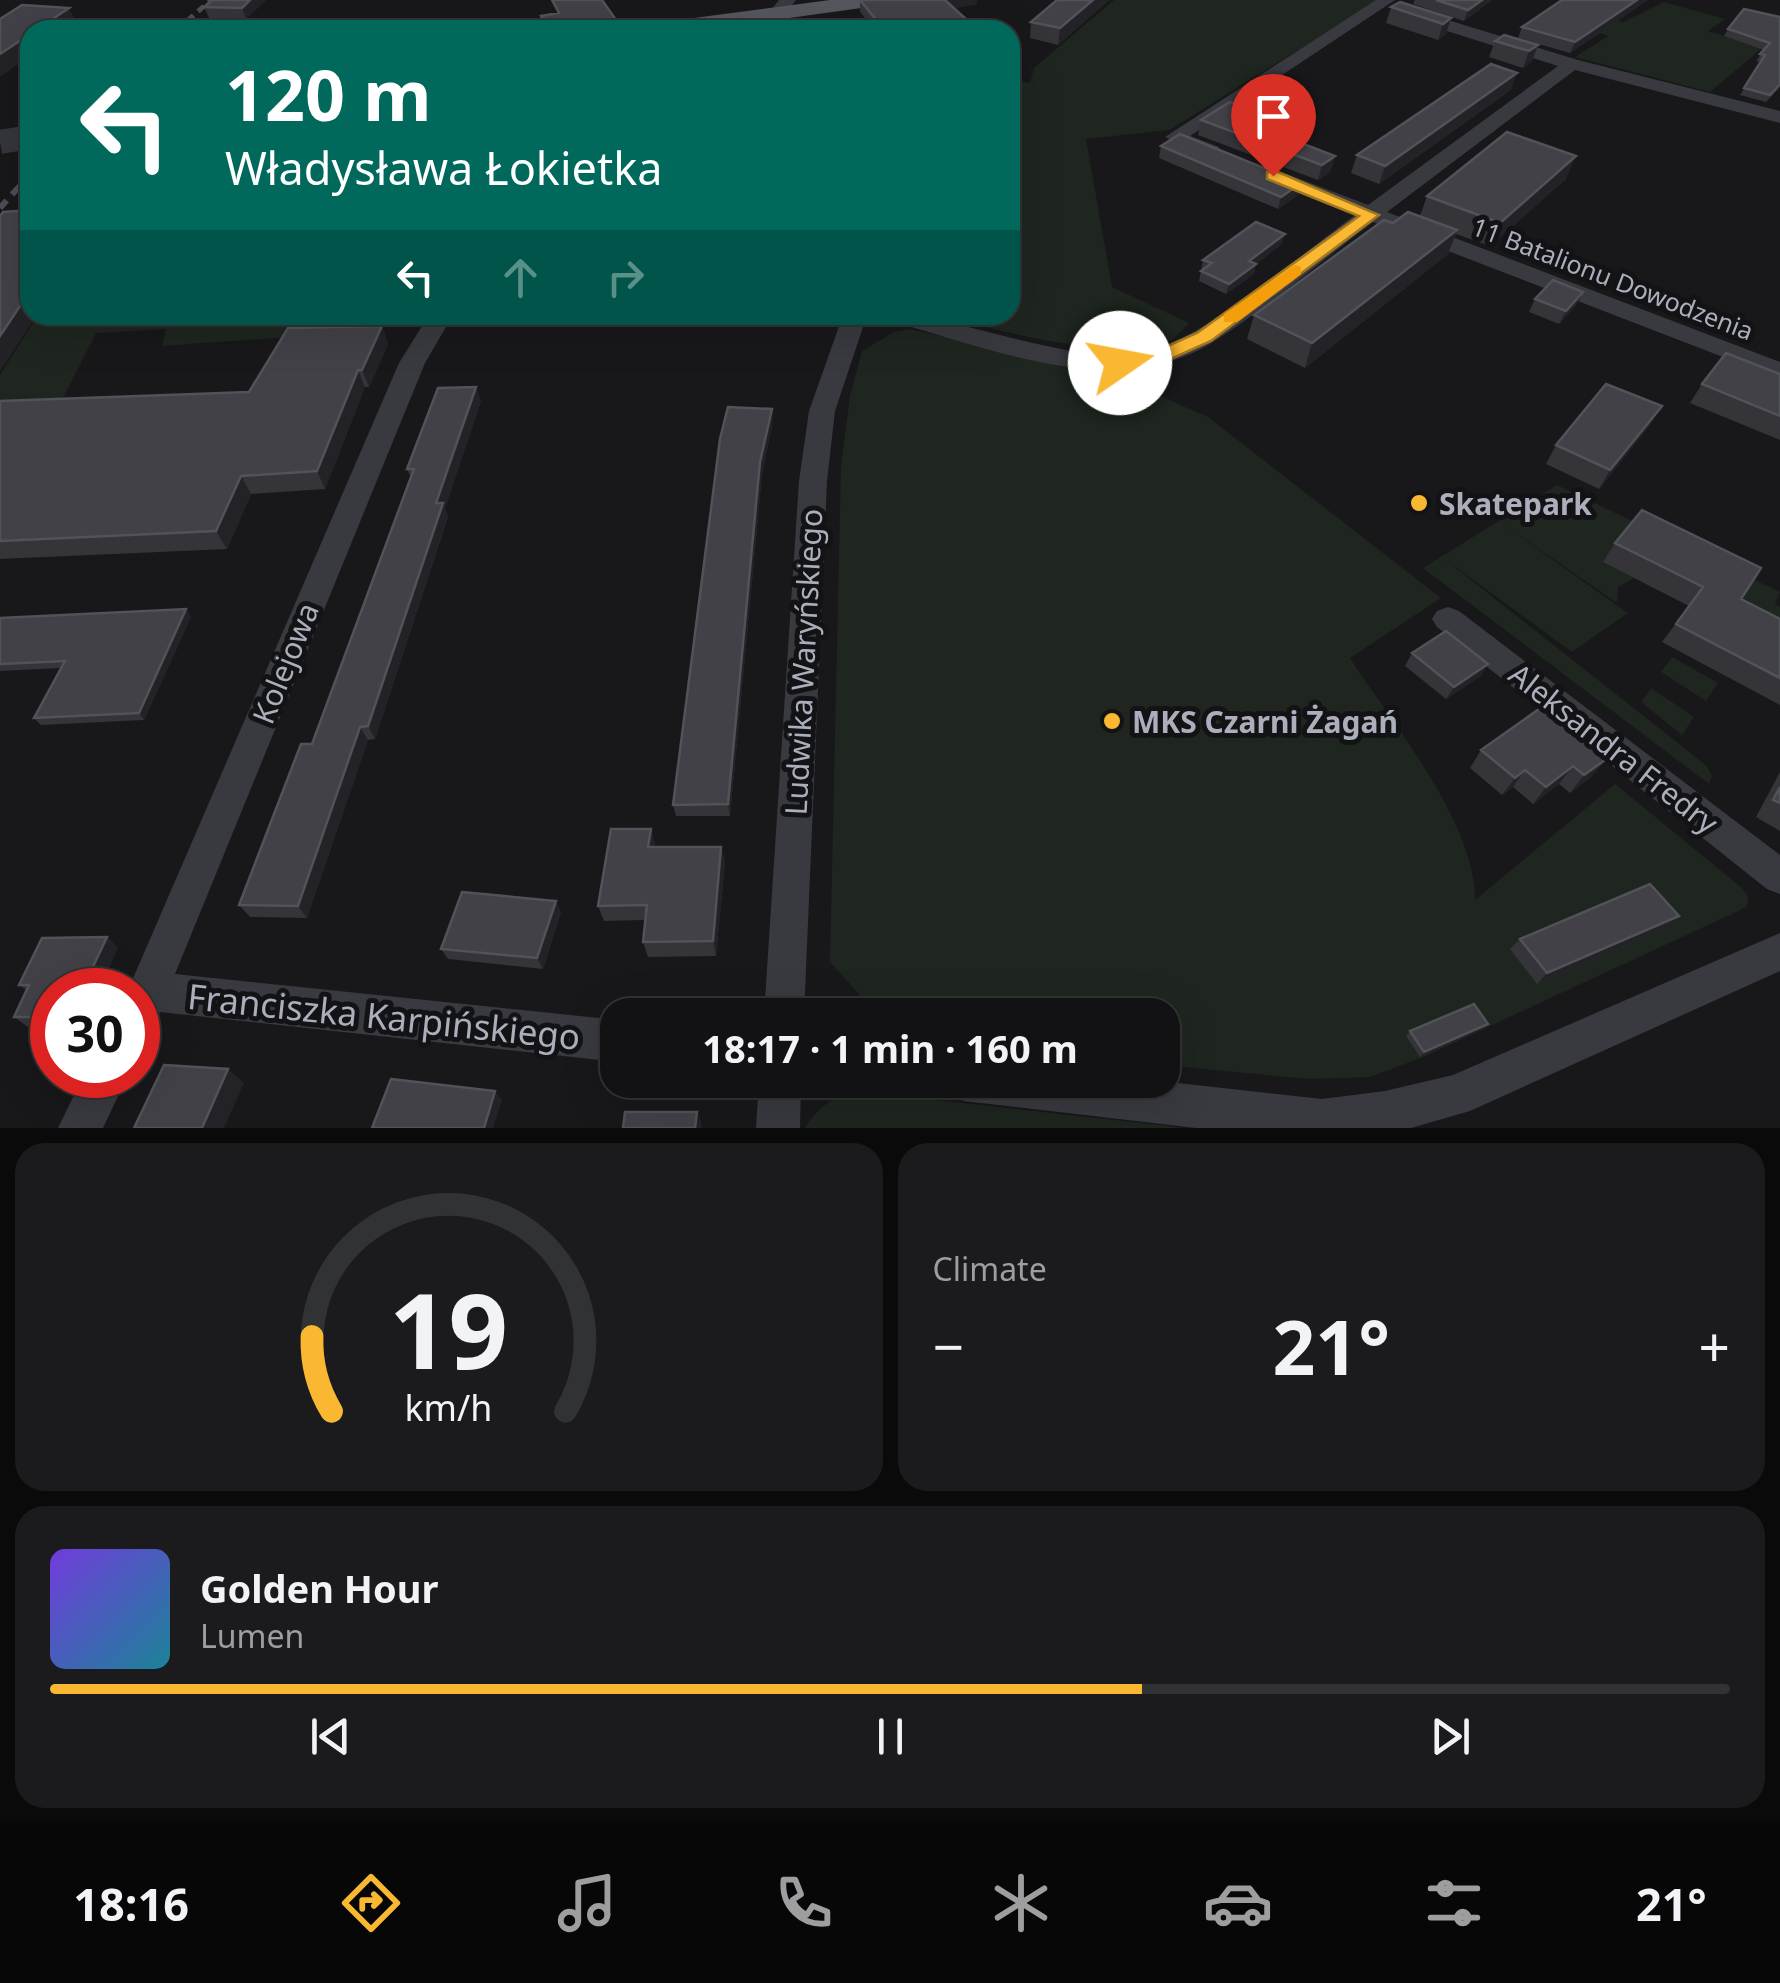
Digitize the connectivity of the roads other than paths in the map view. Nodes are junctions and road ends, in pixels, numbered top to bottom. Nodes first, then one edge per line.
1 (876, 0) edge
2 (1384, 2) edge
3 (776, 15) edge
4 (736, 20) edge
5 (1572, 64) junction
6 (1780, 117) edge
7 (1371, 215) junction
8 (435, 325) edge
9 (852, 325) edge
10 (937, 325) edge
11 (1780, 371) edge
12 (1448, 619) dead end
13 (1780, 877) edge
14 (1780, 952) edge
15 (159, 968) edge
16 (785, 998) edge
17 (160, 1004) edge
18 (600, 1040) edge
19 (95, 1098) edge
20 (779, 1098) edge
21 (1107, 1098) edge
22 (1321, 1125) edge
23 (80, 1128) edge
24 (778, 1128) edge

1 - 3 main road
2 - 5 street
2 - 7 street, 11 Batalionu Dowodzenia
3 - 4 main road
5 - 6 street
5 - 7 street
7 - 10 street
7 - 11 street, 11 Batalionu Dowodzenia
8 - 15 street, Kolejowa
9 - 16 street, Ludwika Waryńskiego
12 - 13 street, Aleksandra Fredry
14 - 22 street
17 - 18 street, Franciszka Karpińskiego
19 - 23 street
20 - 24 street
21 - 22 street

